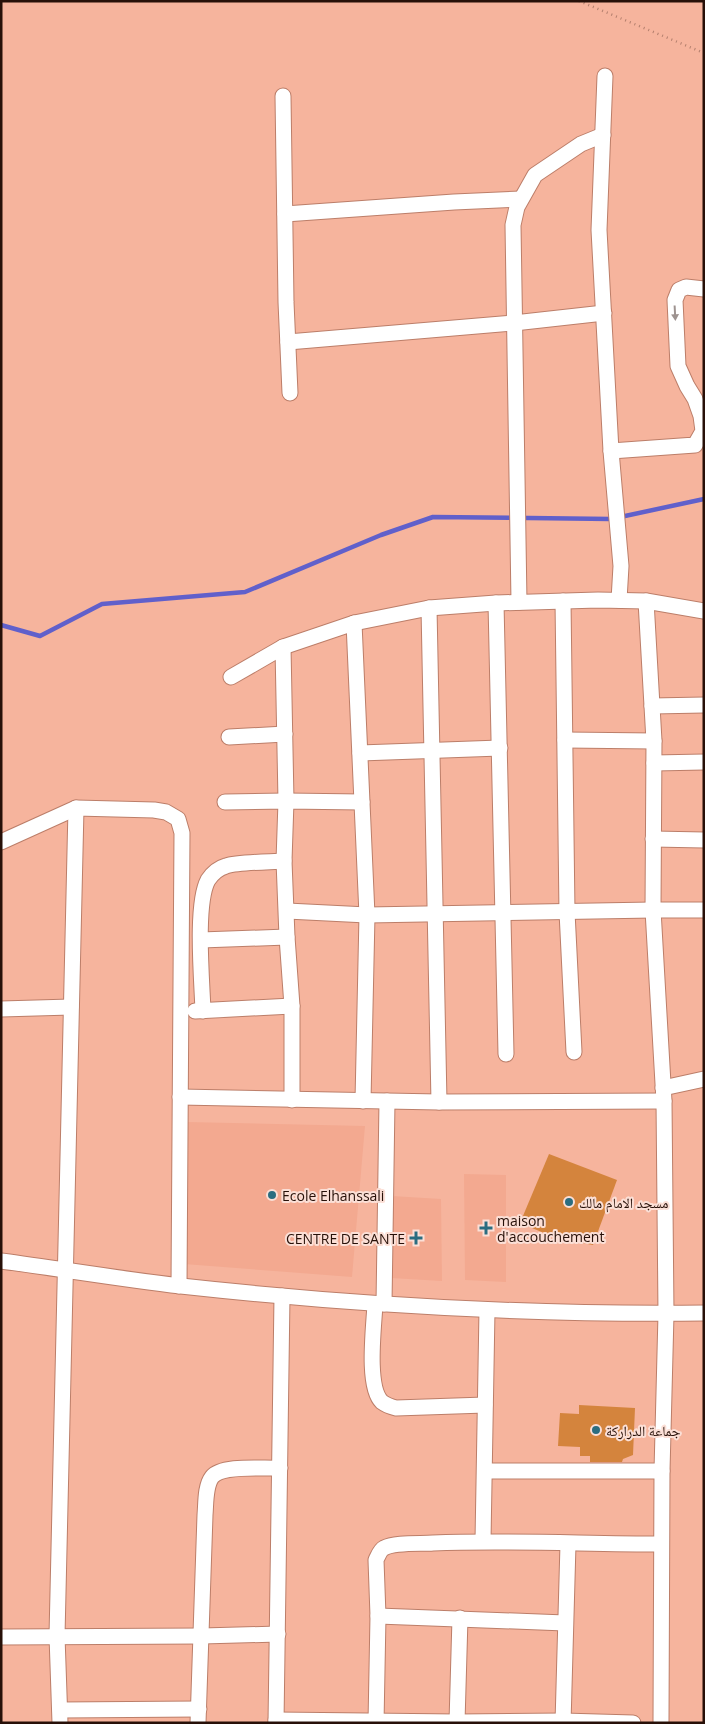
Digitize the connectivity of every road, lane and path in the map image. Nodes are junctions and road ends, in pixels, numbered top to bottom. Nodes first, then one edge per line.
1 (579, 1) edge
2 (704, 53) edge
3 (605, 76) dead end
4 (283, 96) dead end
5 (603, 135) junction
6 (521, 199) junction
7 (285, 214) junction
8 (704, 289) edge
9 (604, 313) junction
10 (514, 323) junction
11 (288, 342) junction
12 (290, 393) dead end
13 (702, 414) edge
14 (611, 451) junction
15 (619, 600) junction
16 (563, 601) junction
17 (646, 601) junction
18 (519, 602) junction
19 (496, 603) junction
20 (429, 608) junction
21 (704, 611) edge
22 (354, 623) junction
23 (283, 646) junction
24 (231, 677) dead end
25 (704, 705) edge
26 (652, 706) junction
27 (285, 734) junction
28 (229, 737) dead end
29 (565, 740) junction
30 (654, 741) junction
31 (500, 748) junction
32 (432, 751) junction
33 (360, 753) junction
34 (704, 762) edge
35 (654, 763) junction
36 (286, 800) junction
37 (225, 802) dead end
38 (362, 802) junction
39 (76, 808) junction
40 (653, 839) junction
41 (704, 840) edge
42 (1, 842) edge
43 (284, 861) junction
44 (653, 910) junction
45 (704, 910) edge
46 (288, 911) junction
47 (567, 912) junction
48 (435, 913) junction
49 (503, 913) junction
50 (366, 915) junction
51 (287, 937) junction
52 (201, 940) junction
53 (292, 1006) junction
54 (71, 1007) junction
55 (1, 1009) edge
56 (203, 1011) junction
57 (181, 1012) junction
58 (574, 1052) dead end
59 (506, 1054) dead end
60 (704, 1079) edge
61 (663, 1094) junction
62 (180, 1097) junction
63 (292, 1100) junction
64 (386, 1101) junction
65 (363, 1102) junction
66 (439, 1102) junction
67 (1, 1261) edge
68 (65, 1269) junction
69 (179, 1286) junction
70 (282, 1296) junction
71 (379, 1304) junction
72 (486, 1310) junction
73 (704, 1313) edge
74 (666, 1314) junction
75 (485, 1405) junction
76 (280, 1468) junction
77 (485, 1471) junction
78 (662, 1471) junction
79 (483, 1541) junction
80 (568, 1544) junction
81 (661, 1544) junction
82 (378, 1616) junction
83 (460, 1618) junction
84 (565, 1623) junction
85 (278, 1634) junction
86 (57, 1636) junction
87 (202, 1636) junction
88 (1, 1637) edge
89 (60, 1716) edge
90 (198, 1716) edge
91 (276, 1721) edge
92 (376, 1721) edge
93 (464, 1722) edge
94 (563, 1722) edge
95 (633, 1723) edge
96 (661, 1723) edge

1 - 2 path
3 - 5 street
4 - 7 street
5 - 6 street
5 - 9 street
6 - 7 street
6 - 10 street
7 - 11 street
8 -> 13 street
9 - 10 street
9 - 14 street
10 - 11 street
10 - 18 street
11 - 12 street
13 - 14 street
14 - 15 street
15 - 16 street
15 - 17 street
16 - 18 street
16 - 29 street
17 - 21 street
17 - 26 street
18 - 19 street
19 - 20 street
19 - 31 street
20 - 22 street
20 - 32 street
22 - 23 street
22 - 33 street
23 - 24 street
23 - 27 street
25 - 26 street
26 - 30 street
27 - 28 street
27 - 36 street
29 - 30 street
29 - 47 street
30 - 35 street
31 - 32 street
31 - 49 street
32 - 33 street
32 - 48 street
33 - 38 street
34 - 35 street
35 - 40 street
36 - 37 street
36 - 38 street
36 - 43 street
38 - 50 street
39 - 42 street
39 - 54 street
39 - 57 street
40 - 41 street
40 - 44 street
43 - 46 street
43 - 52 street
44 - 45 street
44 - 47 street
44 - 61 street
46 - 50 street
46 - 51 street
47 - 49 street
47 - 58 street
48 - 49 street
48 - 50 street
48 - 66 street
49 - 59 street
50 - 65 street
51 - 52 street
51 - 53 street
52 - 56 street
53 - 56 street
53 - 63 street
54 - 55 street
54 - 68 street
56 - 57 street
57 - 62 street
60 - 61 street
61 - 66 street
61 - 74 street
62 - 63 street
62 - 69 street
63 - 65 street
64 - 65 street
64 - 66 street
64 - 71 street
67 - 68 street
68 - 69 street
68 - 86 street
69 - 70 street
70 - 71 street
70 - 76 street
71 - 72 street
71 - 75 street
72 - 74 street
72 - 75 street
73 - 74 street
74 - 78 street
75 - 77 street
76 - 85 street
76 - 87 street
77 - 78 street
77 - 79 street
78 - 81 street
79 - 80 street
79 - 82 street
80 - 81 street
80 - 84 street
81 - 96 street
82 - 83 street
82 - 92 street
83 - 84 street
83 - 93 street
84 - 94 street
85 - 87 street
85 - 91 street
86 - 87 street
86 - 88 street
86 - 89 street
87 - 90 street
89 - 90 street
91 - 92 street
92 - 93 street
93 - 94 street
94 - 95 street

